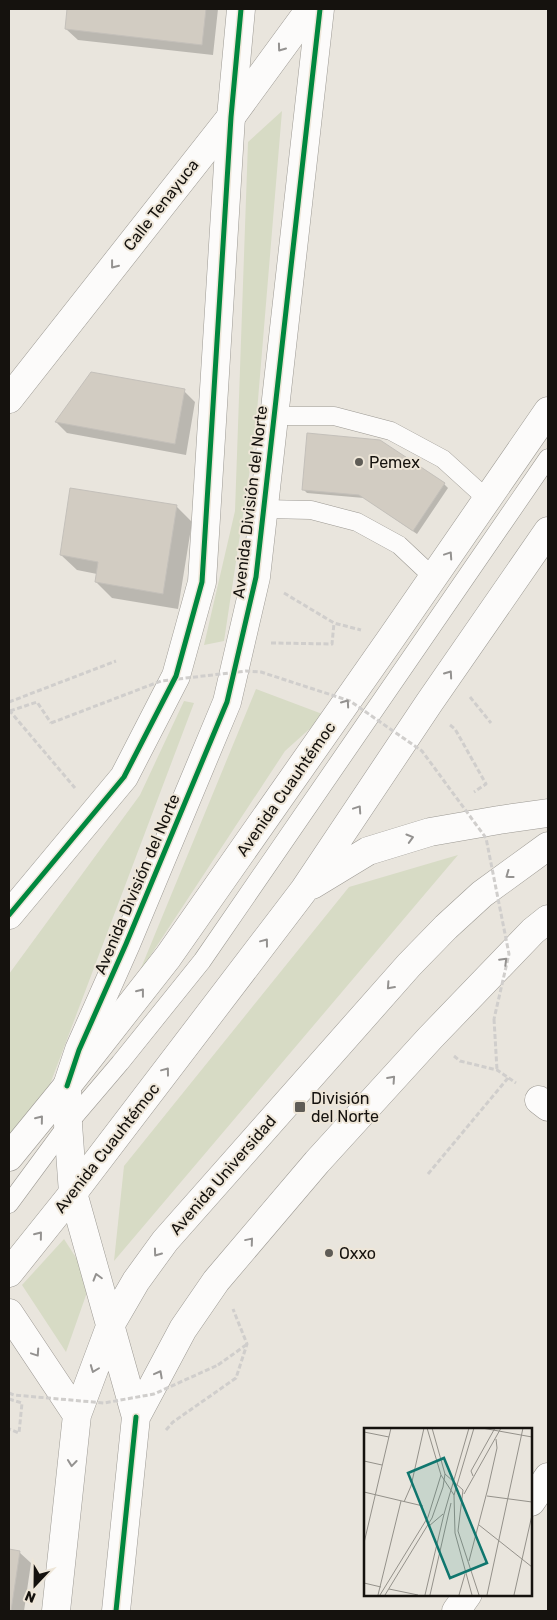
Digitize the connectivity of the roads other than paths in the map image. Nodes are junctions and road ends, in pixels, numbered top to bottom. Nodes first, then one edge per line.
1 (241, 9) edge
2 (310, 9) edge
3 (320, 9) edge
4 (231, 117) junction
5 (9, 399) edge
6 (548, 411) edge
7 (274, 416) junction
8 (548, 458) edge
9 (486, 499) junction
10 (264, 510) junction
11 (548, 530) edge
12 (434, 577) junction
13 (548, 813) edge
14 (548, 846) edge
15 (304, 890) junction
16 (9, 915) edge
17 (548, 919) edge
18 (67, 1086) junction
19 (68, 1124) junction
20 (9, 1157) edge
21 (73, 1193) junction
22 (9, 1204) edge
23 (9, 1273) edge
24 (9, 1313) edge
25 (111, 1324) junction
26 (77, 1415) junction
27 (136, 1417) junction
28 (548, 1477) edge
29 (532, 1501) edge
30 (467, 1595) edge
31 (56, 1611) edge
32 (116, 1611) edge
33 (456, 1611) edge

1 - 4 main road
2 -> 4 main road, Calle Tenayuca
3 - 7 main road, Avenida División del Norte
4 -> 5 main road, Calle Tenayuca
4 - 16 main road
6 - 9 main road, Avenida Cuauhtémoc
7 - 9 lane
7 - 10 main road, Avenida División del Norte
8 - 19 lane
12 -> 9 main road, Avenida Cuauhtémoc
10 - 12 lane
10 - 18 main road, Avenida División del Norte
15 -> 11 main road, Avenida Cuauhtémoc
18 -> 12 main road, Avenida Cuauhtémoc
15 -> 13 main road
14 -> 25 main road, Avenida Universidad
21 -> 15 main road, Avenida Cuauhtémoc
27 -> 17 main road
18 - 19 main road, Avenida División del Norte
20 -> 18 main road, Avenida Cuauhtémoc
19 - 21 main road, Avenida División del Norte
19 - 22 lane
23 -> 21 main road, Avenida Cuauhtémoc
25 -> 21 main road, Avenida División del Norte
24 -> 26 main road
25 -> 26 main road, Avenida Universidad
25 - 27 main road, Avenida División del Norte
26 -> 31 main road
27 - 32 main road, Avenida División del Norte
28 - 29 main road
30 - 33 main road

